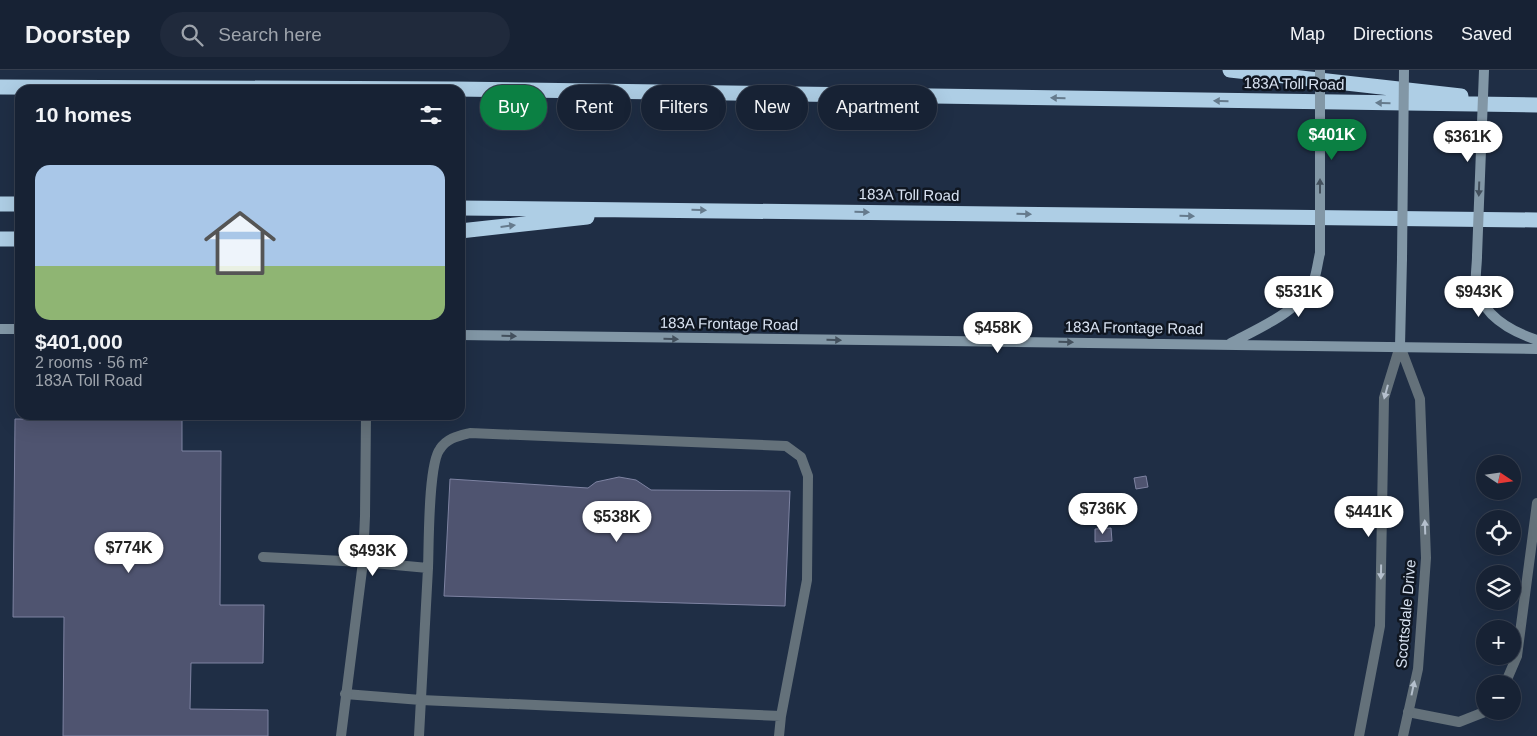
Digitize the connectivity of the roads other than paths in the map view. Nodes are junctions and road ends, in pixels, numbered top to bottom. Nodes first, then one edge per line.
1 (1230, 70) edge
2 (1320, 70) edge
3 (1404, 70) edge
4 (1484, 70) edge
5 (0, 87) edge
6 (15, 87) edge
7 (465, 89) edge
8 (1537, 105) edge
9 (0, 204) edge
10 (15, 204) edge
11 (465, 208) edge
12 (650, 210) junction
13 (1537, 220) edge
14 (465, 230) edge
15 (0, 239) edge
16 (15, 239) edge
17 (0, 329) edge
18 (15, 329) edge
19 (465, 335) edge
20 (1537, 340) edge
21 (1230, 344) junction
22 (1400, 346) junction
23 (1537, 349) edge
24 (366, 420) edge
25 (1537, 503) edge
26 (263, 557) dead end
27 (363, 562) junction
28 (428, 568) junction
29 (1510, 675) edge
30 (345, 694) junction
31 (421, 700) junction
32 (1408, 712) junction
33 (1476, 715) edge
34 (781, 716) junction
35 (340, 736) edge
36 (420, 736) edge
37 (779, 736) edge
38 (1358, 736) edge
39 (1403, 736) edge

1 - 8 highway
21 -> 2 main road, bridge
3 - 22 main road, Scottsdale Drive, bridge
4 -> 20 main road, bridge
6 -> 5 highway, 183A Toll Road
8 -> 7 highway, 183A Toll Road
9 - 10 highway
11 - 12 highway, 183A Toll Road
12 -> 13 highway, 183A Toll Road
14 -> 12 highway
15 - 16 highway
17 - 18 main road
19 -> 21 main road, 183A Frontage Road
21 - 22 main road, 183A Frontage Road
22 - 23 main road, 183A Frontage Road
32 -> 22 street, Scottsdale Drive
22 -> 38 street, Scottsdale Drive
24 - 27 street
25 - 29 street
26 - 27 street
27 - 28 street
27 - 30 street
28 - 31 street
28 - 34 street
30 - 31 street
30 - 35 street
31 - 34 street
31 - 36 street
32 - 33 street
32 - 39 street, Scottsdale Drive
34 - 37 street

